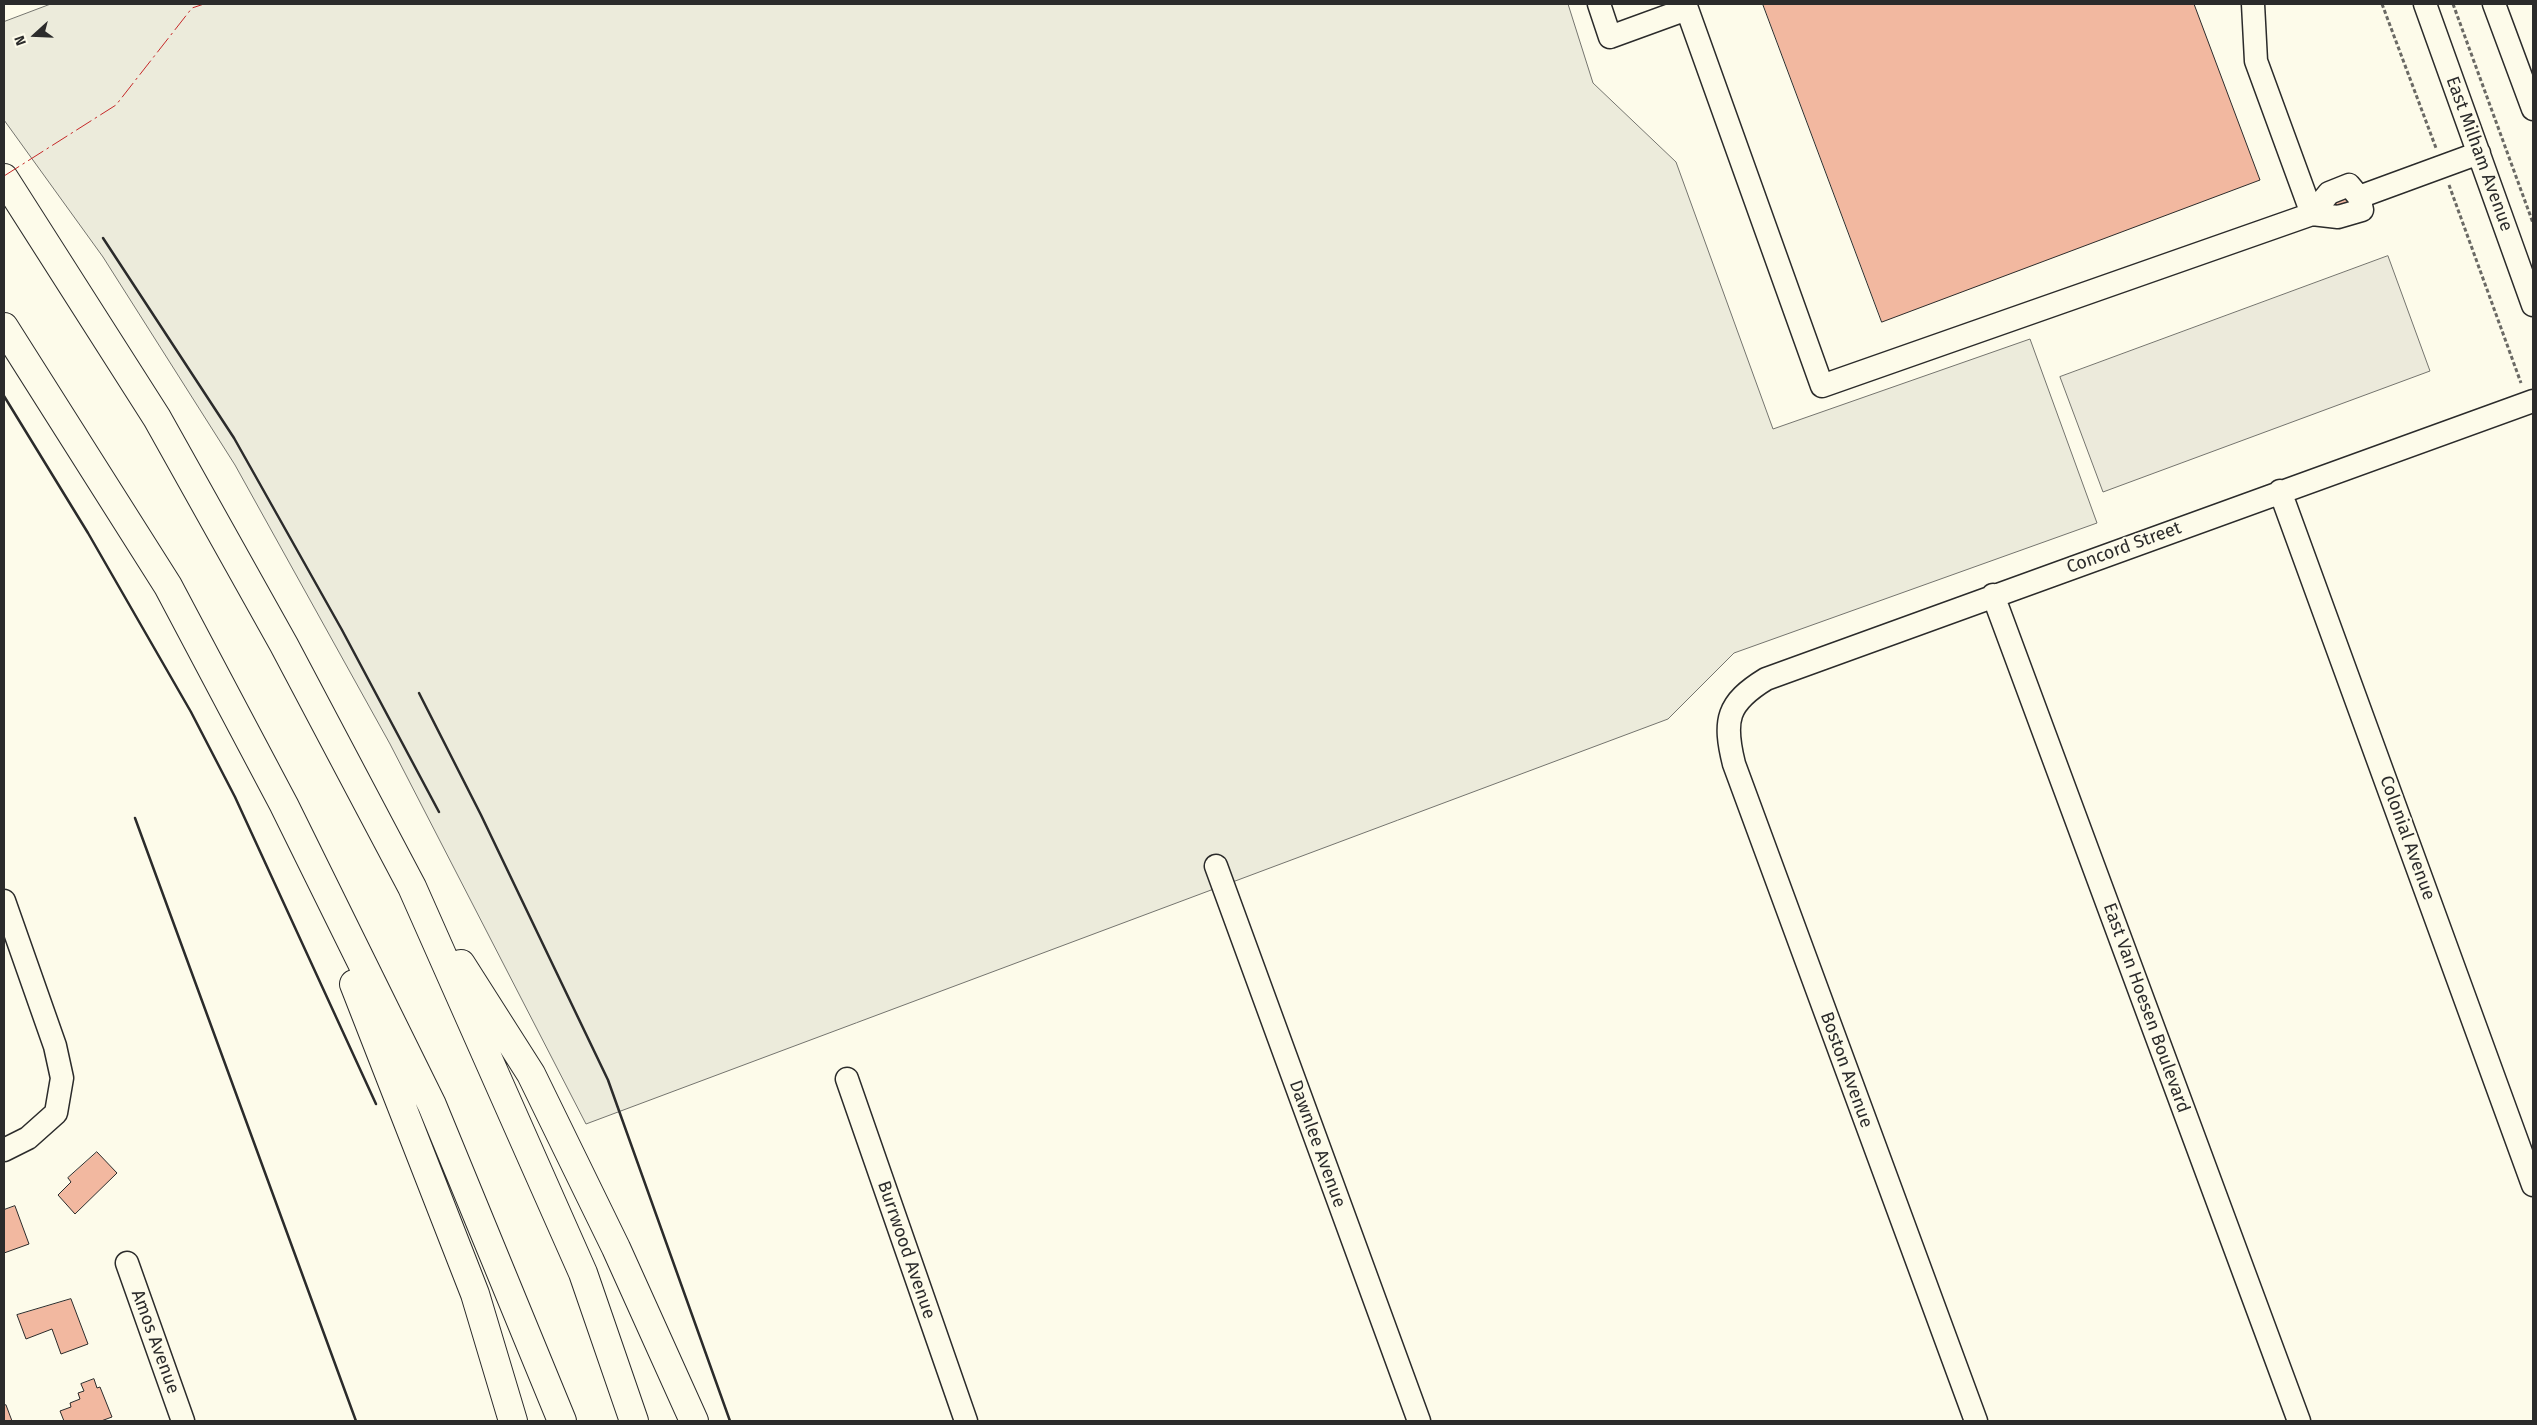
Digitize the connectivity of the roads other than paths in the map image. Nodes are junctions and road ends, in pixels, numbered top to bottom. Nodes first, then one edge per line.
1 (1599, 4) edge
2 (2253, 4) edge
3 (2425, 4) edge
4 (2494, 4) edge
5 (2533, 109) edge
6 (2479, 153) junction
7 (4, 178) edge
8 (2312, 214) junction
9 (2533, 305) edge
10 (4, 327) edge
11 (2531, 402) edge
12 (2280, 491) junction
13 (1994, 595) junction
14 (1730, 716) joint
15 (284, 805) junction
16 (1216, 866) dead end
17 (412, 887) junction
18 (4, 900) edge
19 (847, 1079) dead end
20 (4, 1150) edge
21 (2533, 1186) edge
22 (127, 1263) dead end
23 (183, 1421) edge
24 (513, 1421) edge
25 (562, 1421) edge
26 (634, 1421) edge
27 (694, 1421) edge
28 (966, 1421) edge
29 (1419, 1421) edge
30 (1976, 1421) edge
31 (2298, 1421) edge

1 - 8 street
2 - 8 street
3 - 6 street, East Milham Avenue
4 - 5 street
6 - 8 street
6 - 9 street, East Milham Avenue
7 - 17 highway
10 - 15 highway
11 - 12 street, Concord Street
12 - 13 street, Concord Street
12 - 21 street, Colonial Avenue
13 - 14 street, Concord Street
13 - 31 street, East Van Hoesen Boulevard
14 - 30 street, Boston Avenue
15 - 24 highway
15 - 25 highway
16 - 29 street, Dawnlee Avenue
17 - 26 highway
17 - 27 highway
18 - 20 street
19 - 28 street, Burrwood Avenue
22 - 23 street, Amos Avenue

